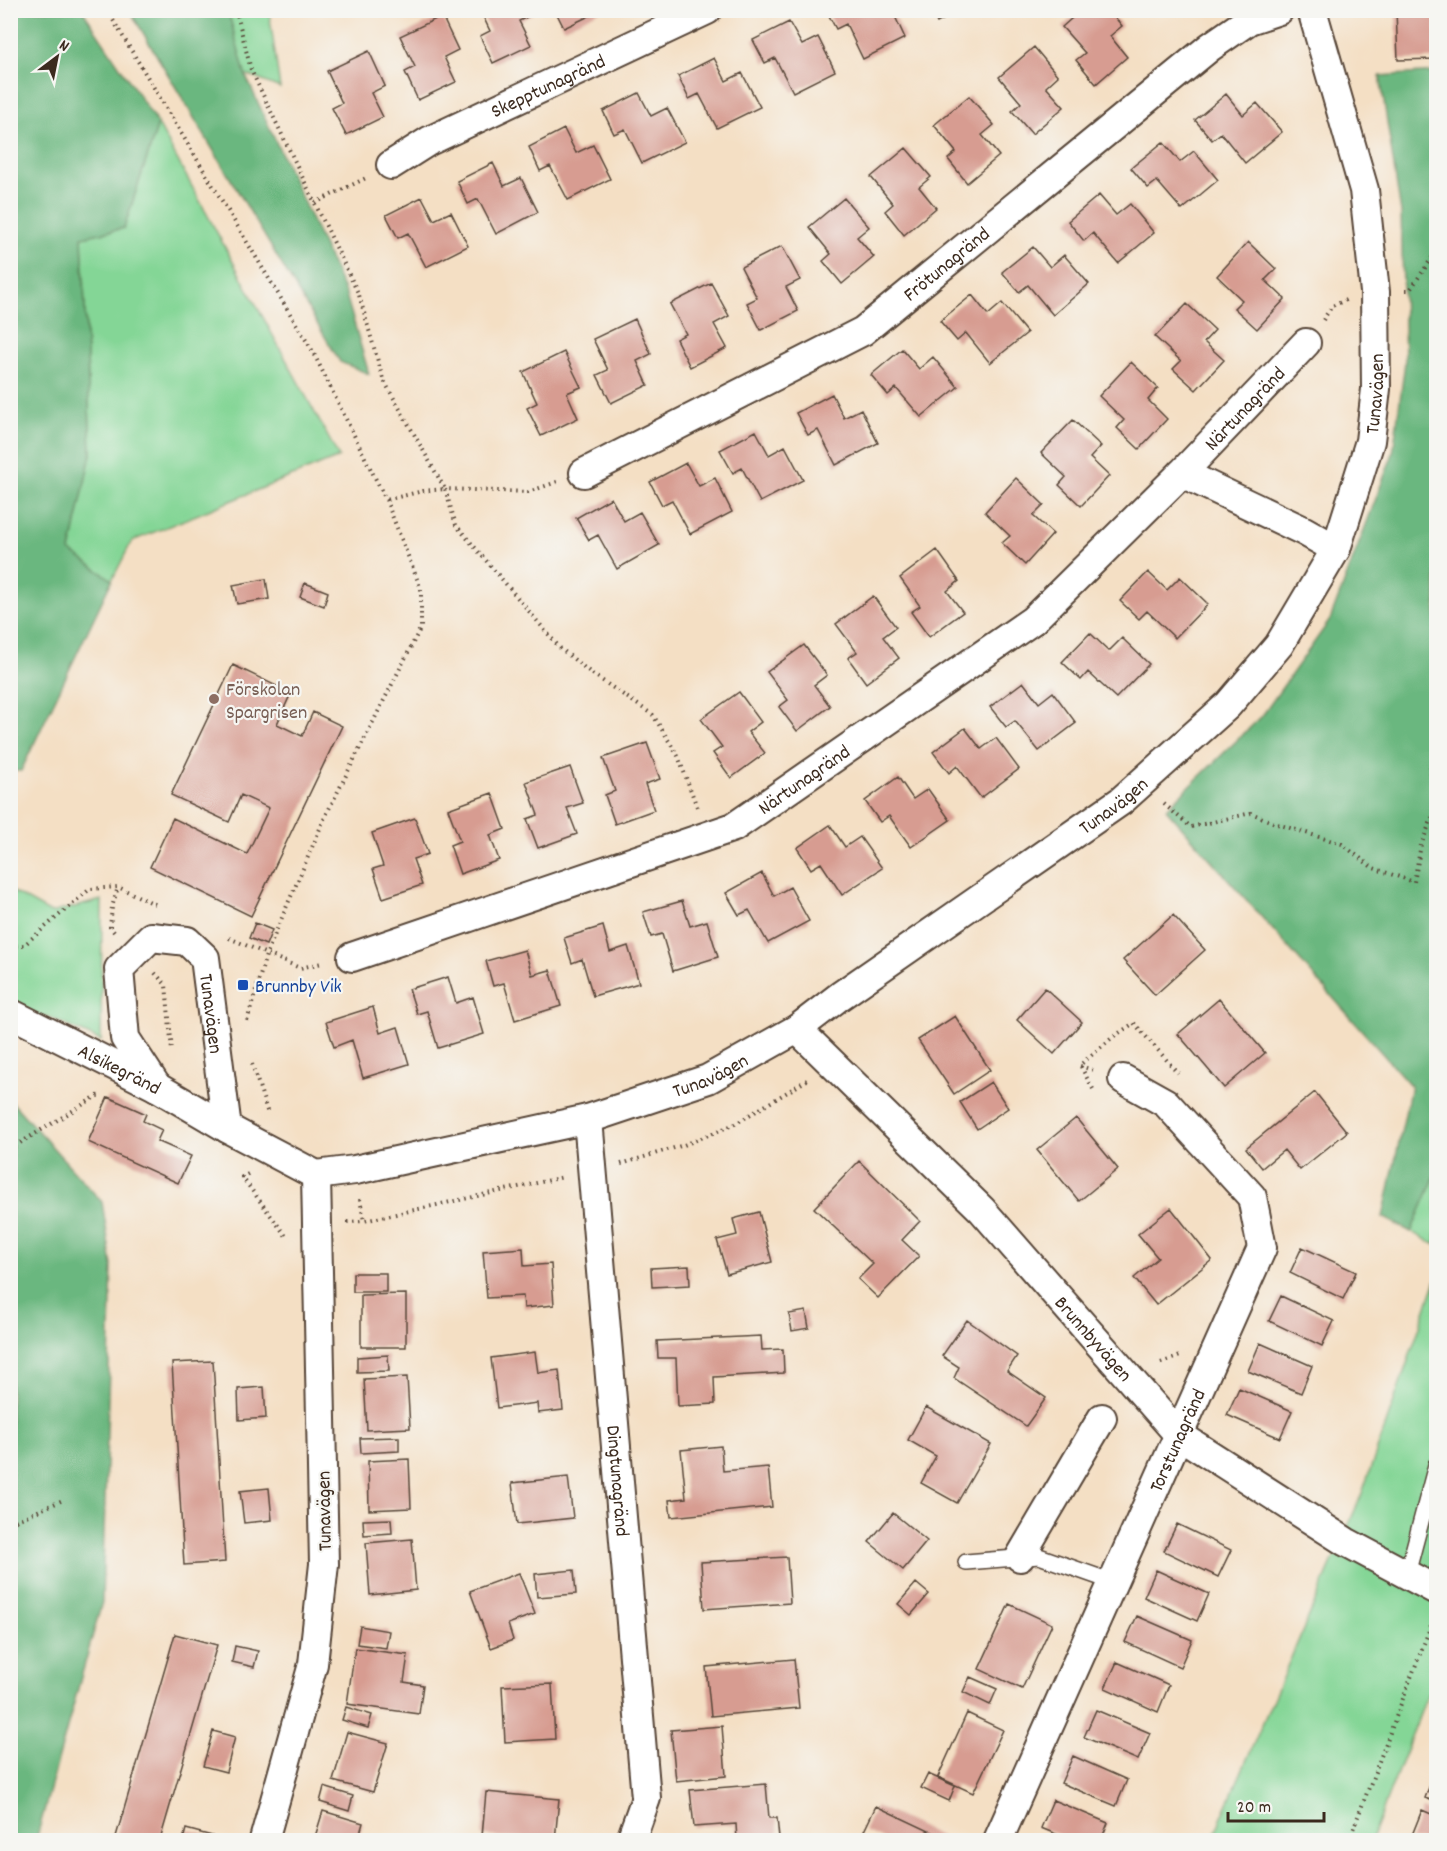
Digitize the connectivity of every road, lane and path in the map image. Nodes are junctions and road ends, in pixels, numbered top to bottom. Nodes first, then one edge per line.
1 (107, 10) edge
2 (236, 10) edge
3 (707, 10) edge
4 (1279, 10) edge
5 (1312, 10) edge
6 (391, 165) joint
7 (315, 203) junction
8 (1306, 343) dead end
9 (584, 473) joint
10 (1182, 473) junction
11 (445, 489) junction
12 (386, 500) junction
13 (1336, 549) junction
14 (1437, 750) edge
15 (1140, 784) junction
16 (1437, 801) edge
17 (1437, 808) edge
18 (707, 836) junction
19 (352, 957) joint
20 (10, 1013) edge
21 (797, 1029) junction
22 (1179, 1074) dead end
23 (1123, 1079) dead end
24 (157, 1087) junction
25 (105, 1094) dead end
26 (1097, 1095) dead end
27 (588, 1119) junction
28 (227, 1128) junction
29 (10, 1149) edge
30 (316, 1175) junction
31 (1183, 1355) dead end
32 (1161, 1363) dead end
33 (1102, 1418) dead end
34 (1179, 1435) junction
35 (1437, 1465) edge
36 (63, 1500) dead end
37 (10, 1523) edge
38 (1020, 1557) junction
39 (966, 1562) dead end
40 (1407, 1574) junction
41 (1113, 1582) junction
42 (1437, 1590) edge
43 (1437, 1610) edge
44 (264, 1840) edge
45 (631, 1840) edge
46 (998, 1840) edge
47 (1349, 1840) edge

1 - 12 path
2 - 7 path
3 - 6 street, Skepptunagränd
4 - 9 street, Frötunagränd
5 - 13 street, Tunavägen
6 - 7 path
7 - 11 path
8 - 10 street, Närtunagränd
9 - 11 path
10 - 13 street
10 - 18 street, Närtunagränd
11 - 12 path
11 - 18 path
12 - 19 path
13 - 15 street, Tunavägen
14 - 16 path
15 - 17 path
15 - 21 street, Tunavägen
18 - 19 street, Närtunagränd
20 - 24 street, Alsikegränd
21 - 27 street, Tunavägen
21 - 34 street, Brunnbyvägen
22 - 26 path
23 - 34 street, Torstunagränd
24 - 28 street, Alsikegränd
24 - 28 street, Tunavägen
25 - 29 path
27 - 30 street, Tunavägen
27 - 45 street, Dingtunagränd
28 - 30 street
30 - 44 street, Tunavägen
31 - 32 path
33 - 38 street
34 - 40 street, Brunnbyvägen
34 - 41 street, Torstunagränd
35 - 40 lane
36 - 37 path
38 - 39 lane
38 - 41 lane
40 - 42 street, Brunnbyvägen
41 - 46 street, Torstunagränd
43 - 47 path

